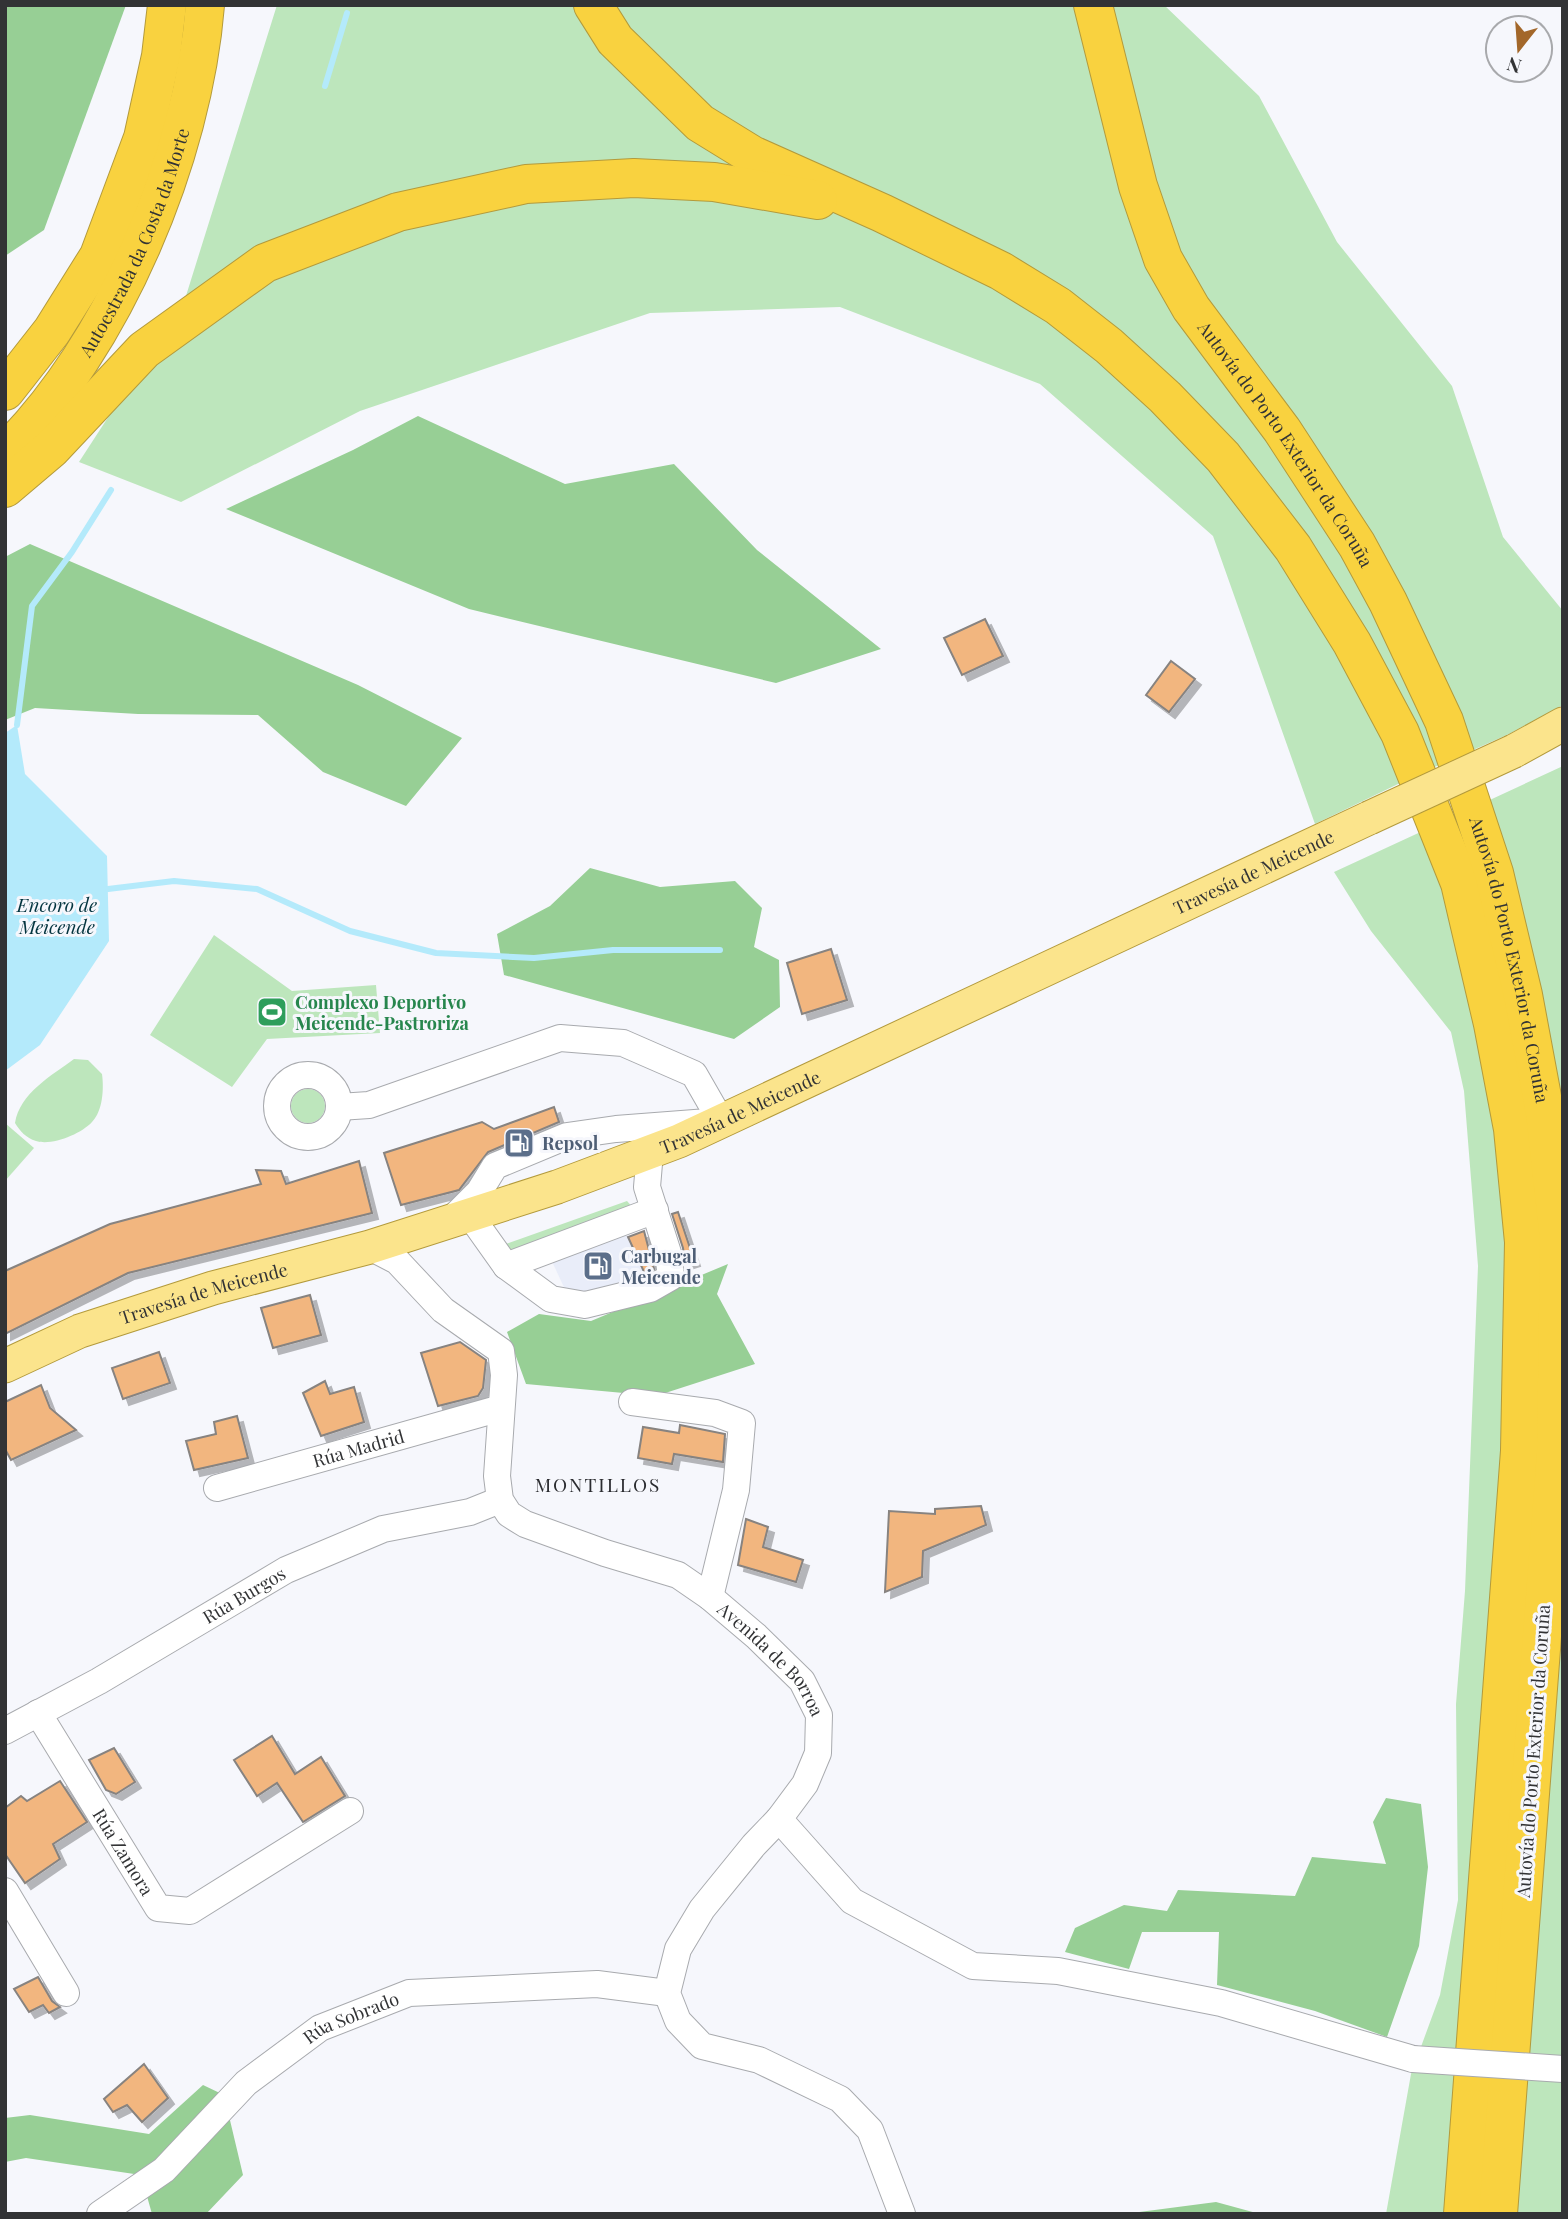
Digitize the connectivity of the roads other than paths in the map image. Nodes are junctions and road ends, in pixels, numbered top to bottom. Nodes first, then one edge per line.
1 (167, 5) edge
2 (205, 5) edge
3 (593, 5) edge
4 (1093, 5) edge
5 (882, 213) junction
6 (5, 391) edge
7 (5, 453) edge
8 (5, 488) edge
9 (1563, 724) edge
10 (339, 1107) dead end
11 (721, 1121) junction
12 (650, 1152) junction
13 (655, 1210) junction
14 (460, 1216) junction
15 (415, 1231) junction
16 (370, 1247) junction
17 (506, 1266) junction
18 (418, 1285) junction
19 (5, 1366) edge
20 (632, 1402) dead end
21 (501, 1408) junction
22 (217, 1488) dead end
23 (500, 1500) junction
24 (710, 1597) junction
25 (38, 1713) junction
26 (5, 1731) edge
27 (350, 1811) dead end
28 (779, 1819) junction
29 (5, 1891) edge
30 (66, 1993) dead end
31 (667, 1993) junction
32 (1563, 2069) edge
33 (100, 2214) edge
34 (902, 2214) edge
35 (1463, 2214) edge
36 (1498, 2214) edge

1 - 6 highway, Autoestrada da Costa da Morte
2 - 7 highway, Autoestrada da Costa da Morte
3 - 5 highway
4 - 36 highway, Autovía do Porto Exterior da Coruña
5 - 8 highway
5 - 35 highway, Autovía do Porto Exterior da Coruña
9 - 11 main road, Travesía de Meicende, bridge
10 - 11 street
11 - 12 main road, Travesía de Meicende
11 - 14 street
12 - 13 street
12 - 14 main road, Travesía de Meicende
13 - 17 street
13 - 17 street
14 - 15 main road, Travesía de Meicende
14 - 17 street
15 - 16 main road, Travesía de Meicende
15 - 18 street
16 - 18 street
16 - 19 main road, Travesía de Meicende
18 - 21 street
20 - 24 street
21 - 22 street, Rúa Madrid
21 - 23 street
23 - 24 street, Avenida de Borroa
23 - 25 street, Rúa Burgos
24 - 28 street, Avenida de Borroa
25 - 26 street, Rúa Burgos
25 - 27 street, Rúa Zamora
28 - 31 street, Avenida de Borroa
28 - 32 street, bridge
29 - 30 street
31 - 33 street, Rúa Sobrado
31 - 34 street

